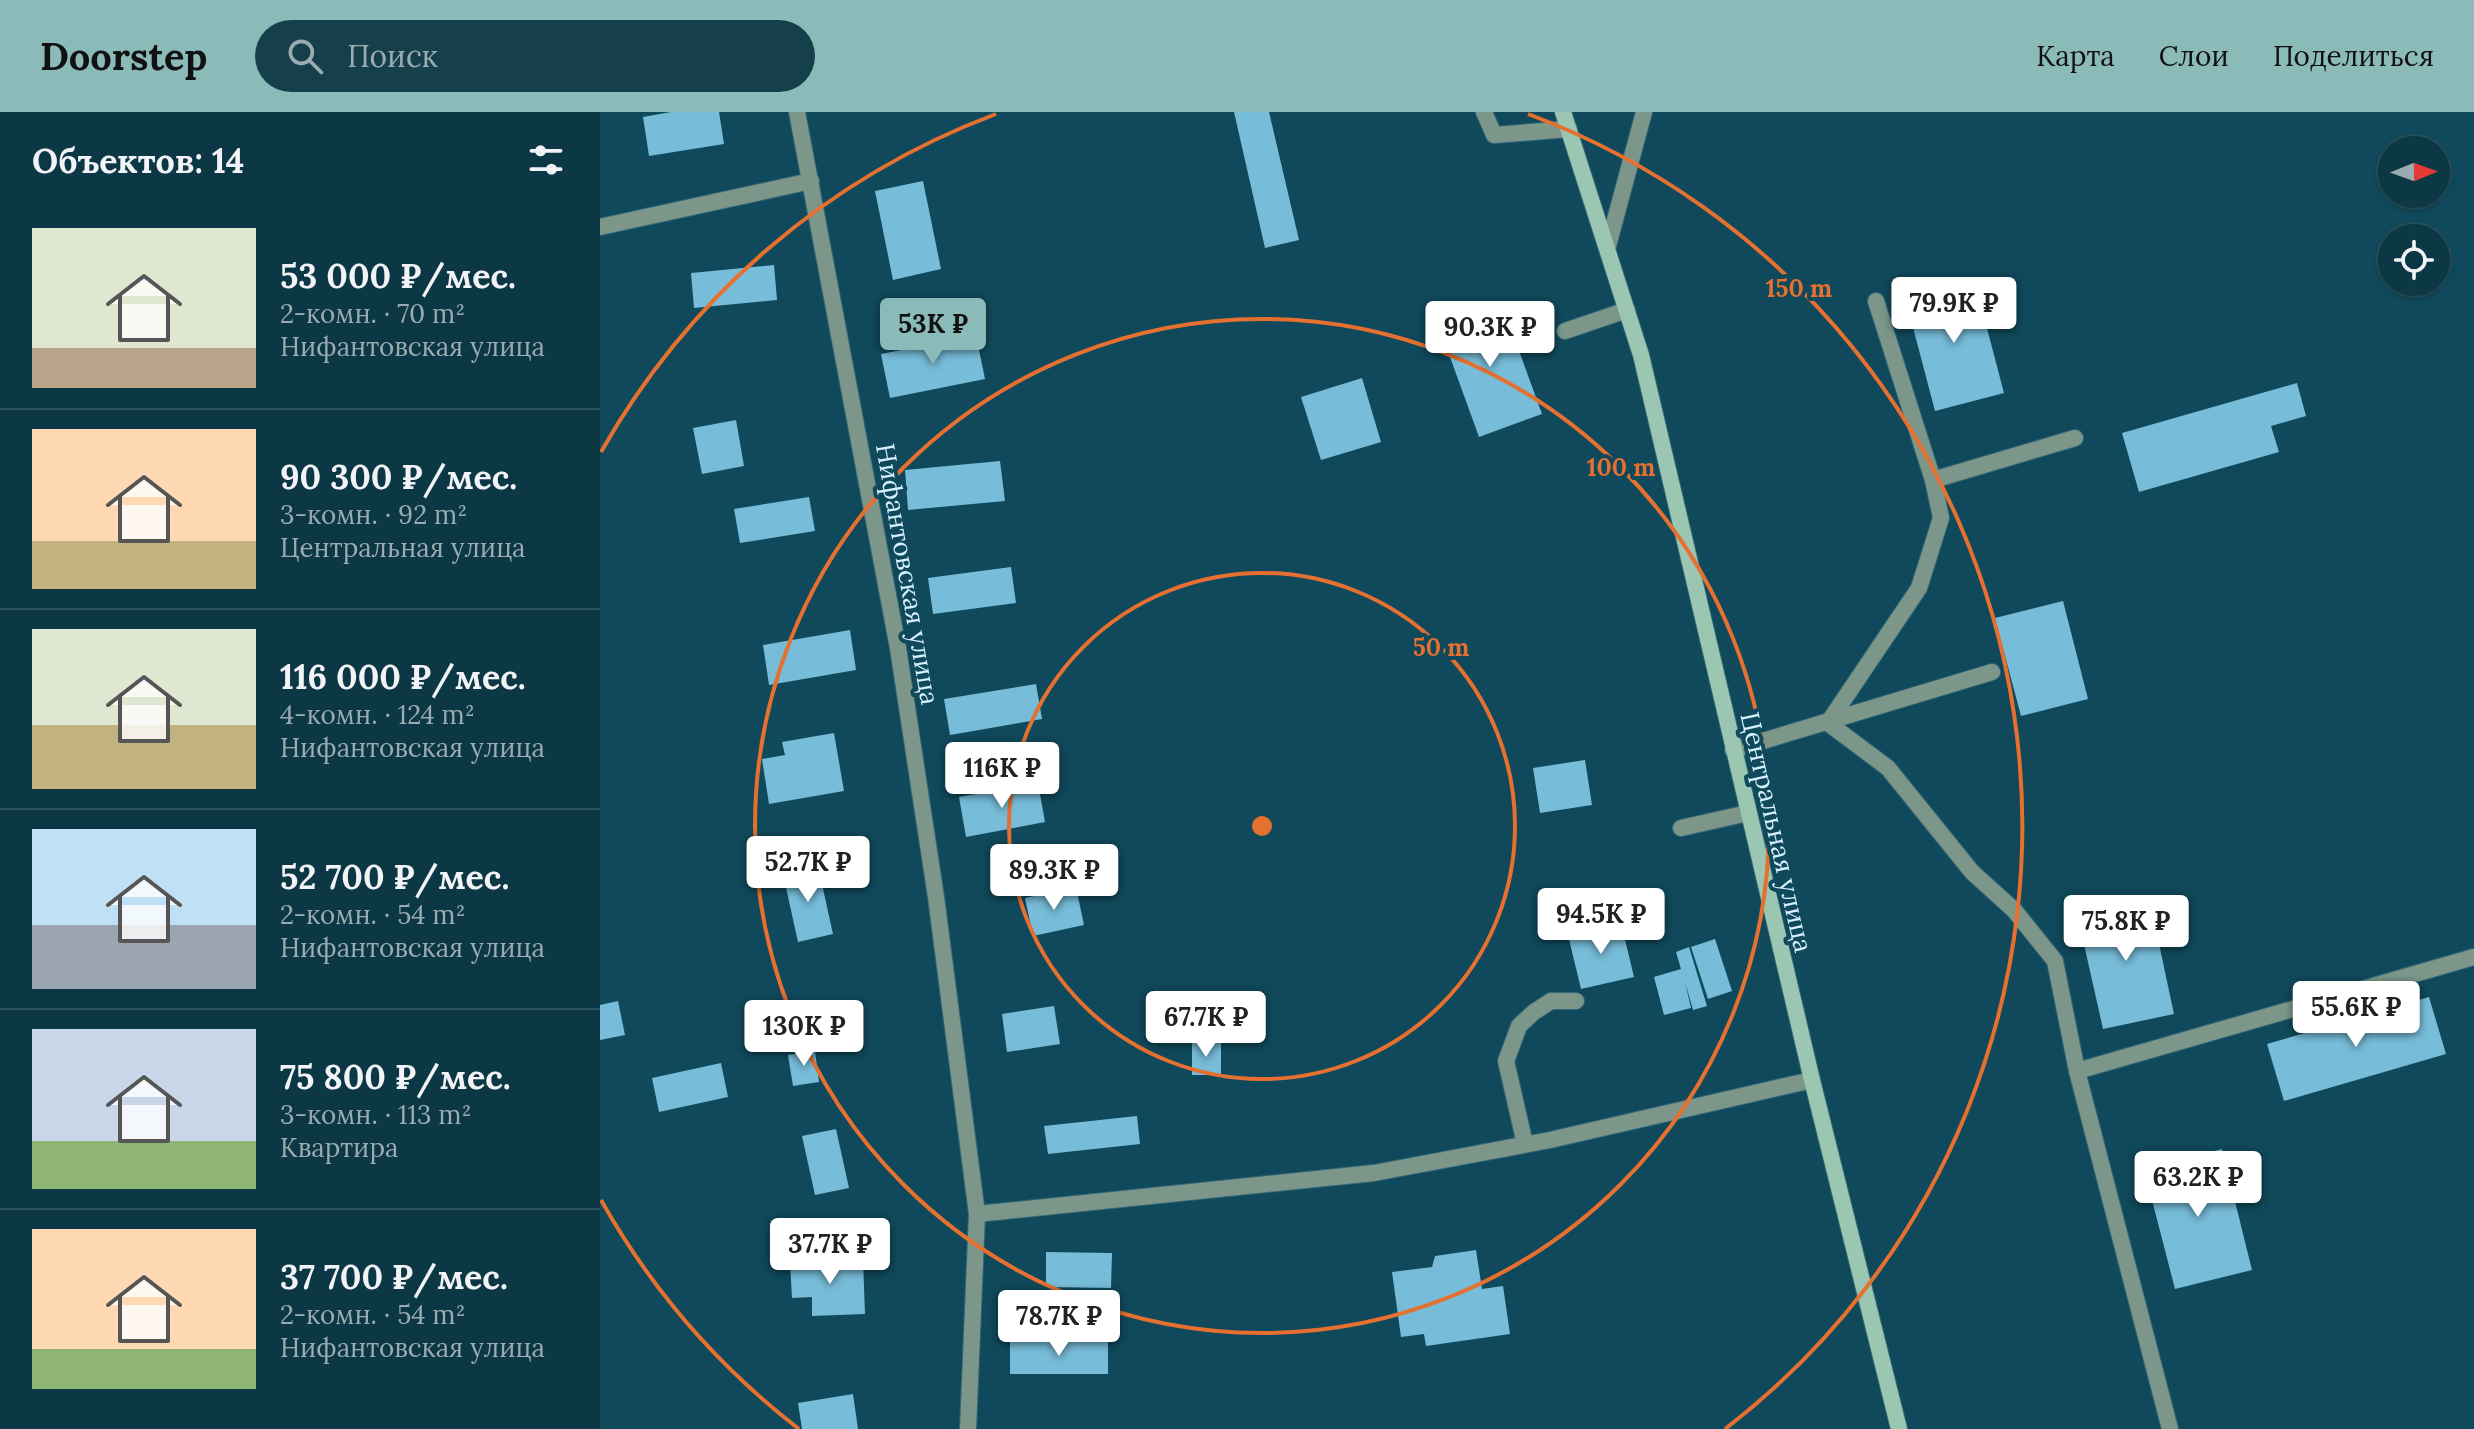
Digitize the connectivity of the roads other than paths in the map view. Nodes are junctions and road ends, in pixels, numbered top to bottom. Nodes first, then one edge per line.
1 (797, 112) edge
2 (1484, 112) edge
3 (1563, 112) edge
4 (1644, 112) edge
5 (1569, 129) junction
6 (811, 181) junction
7 (600, 227) edge
8 (1608, 246) junction
9 (1876, 301) dead end
10 (1627, 310) junction
11 (1565, 331) dead end
12 (2075, 438) dead end
13 (1933, 480) junction
14 (1992, 672) dead end
15 (1828, 723) junction
16 (1733, 750) junction
17 (1748, 813) junction
18 (1681, 828) dead end
19 (2474, 957) edge
20 (1576, 1001) dead end
21 (2077, 1071) junction
22 (1812, 1080) junction
23 (1525, 1144) junction
24 (977, 1214) junction
25 (968, 1429) edge
26 (1899, 1429) edge
27 (2170, 1429) edge

1 - 6 street, Нифантовская улица
2 - 5 street
3 - 5 street, Центральная улица
4 - 8 street
5 - 8 street, Центральная улица
6 - 7 street
6 - 24 street, Нифантовская улица
8 - 10 street, Центральная улица
9 - 13 street
10 - 11 street
10 - 16 street, Центральная улица
12 - 13 street
13 - 15 street
14 - 15 street
15 - 16 street
15 - 21 street
16 - 17 street, Центральная улица
17 - 18 street
17 - 22 street, Центральная улица
19 - 21 street
20 - 23 street
21 - 27 street
22 - 23 street
22 - 26 street, Центральная улица
23 - 24 street
24 - 25 street, Нифантовская улица

